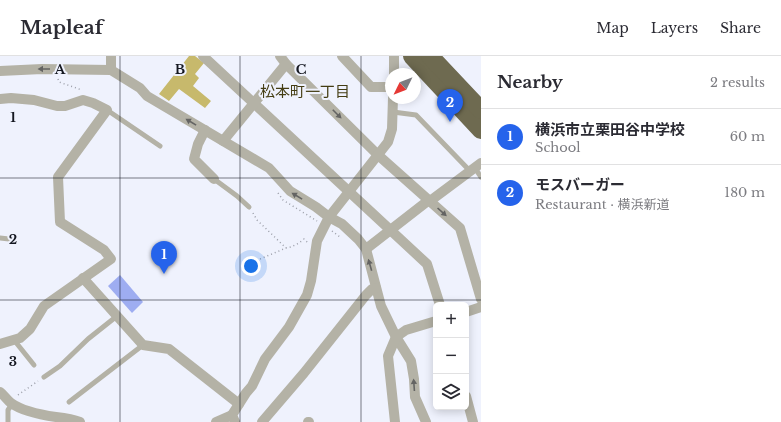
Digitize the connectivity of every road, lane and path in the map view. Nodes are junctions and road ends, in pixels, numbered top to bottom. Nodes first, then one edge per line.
1 (111, 56) edge
2 (203, 56) edge
3 (342, 56) edge
4 (394, 56) edge
5 (412, 56) edge
6 (430, 56) edge
7 (283, 60) edge
8 (394, 68) edge
9 (111, 70) junction
10 (0, 71) edge
11 (385, 87) edge
12 (0, 99) edge
13 (254, 103) junction
14 (393, 104) edge
15 (106, 110) junction
16 (481, 110) edge
17 (393, 112) junction
18 (205, 130) junction
19 (481, 130) edge
20 (223, 141) junction
21 (160, 146) dead end
22 (378, 155) junction
23 (475, 167) edge
24 (481, 177) edge
25 (214, 179) joint
26 (350, 192) junction
27 (429, 201) junction
28 (249, 208) joint
29 (329, 218) junction
30 (391, 230) junction
31 (0, 238) edge
32 (9, 239) dead end
33 (304, 239) dead end
34 (286, 248) junction
35 (366, 250) junction
36 (260, 259) dead end
37 (83, 278) junction
38 (376, 288) junction
39 (481, 299) edge
40 (439, 302) edge
41 (481, 308) edge
42 (469, 311) edge
43 (117, 316) junction
44 (433, 322) edge
45 (396, 337) junction
46 (14, 340) junction
47 (0, 344) edge
48 (142, 345) junction
49 (34, 365) dead end
50 (44, 377) joint
51 (0, 392) edge
52 (69, 402) dead end
53 (11, 403) junction
54 (239, 404) junction
55 (469, 407) edge
56 (234, 418) edge
57 (8, 422) edge
58 (80, 422) edge
59 (216, 422) edge
60 (262, 422) edge
61 (395, 422) edge
62 (426, 422) edge
63 (473, 422) edge

1 - 9 street
2 - 13 street
3 - 11 street
4 - 8 street
5 - 19 highway
6 - 16 highway
7 - 13 street
7 -> 22 street
9 -> 10 street
18 -> 9 street
12 - 15 street
13 - 20 street
13 - 26 street
14 - 17 street
15 - 21 lane
15 - 37 street
17 - 22 street
17 - 23 lane
18 - 20 street
18 - 25 street
29 -> 20 street
22 - 26 street
22 - 27 street
23 - 24 lane
23 - 27 street
25 - 28 lane
26 - 29 street
26 - 30 street
27 - 30 street
27 -> 39 street
28 - 34 path
29 - 35 street
29 - 54 street
30 - 35 street
30 - 40 street
31 - 32 lane
33 - 34 path
34 - 36 path
38 -> 35 street
37 - 43 street
37 - 46 street
38 - 45 street
38 - 60 street
41 - 42 street
43 - 48 street
43 - 50 lane
44 - 45 street
45 - 61 street
62 -> 45 street
46 - 47 street
46 - 49 lane
48 - 52 lane
48 - 54 street
50 - 53 path
51 - 53 street
53 - 57 lane
53 - 58 street
54 - 56 street
55 - 63 street
56 - 59 street

